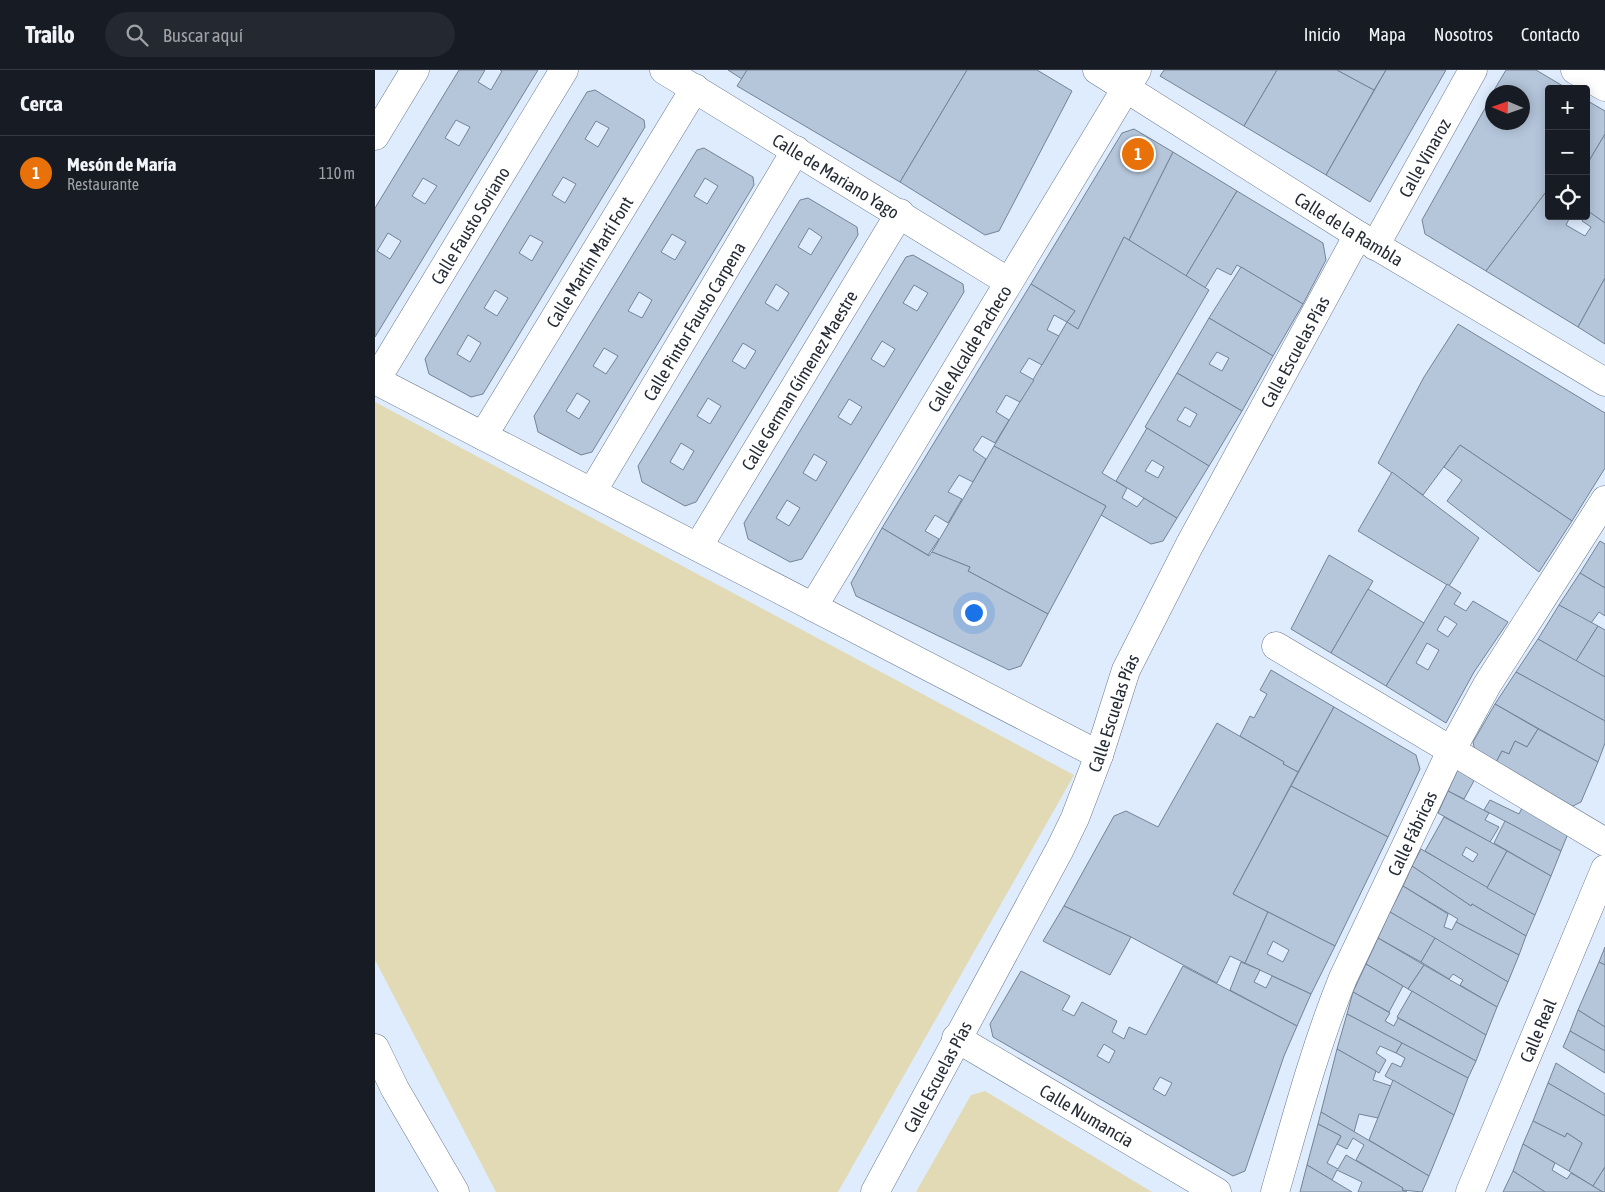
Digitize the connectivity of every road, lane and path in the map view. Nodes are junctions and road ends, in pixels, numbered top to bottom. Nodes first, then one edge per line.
1 (415, 70) edge
2 (564, 70) edge
3 (664, 70) edge
4 (1097, 70) edge
5 (1473, 70) edge
6 (1575, 70) edge
7 (1132, 79) edge
8 (1605, 87) edge
9 (695, 88) junction
10 (375, 136) edge
11 (797, 150) junction
12 (900, 213) junction
13 (1367, 240) junction
14 (1009, 282) junction
15 (375, 380) edge
16 (1605, 382) edge
17 (483, 436) junction
18 (592, 492) junction
19 (1605, 500) edge
20 (698, 547) junction
21 (813, 607) junction
22 (1276, 646) dead end
23 (1451, 751) junction
24 (1099, 755) junction
25 (1605, 842) edge
26 (1605, 869) edge
27 (956, 1038) junction
28 (375, 1048) edge
29 (455, 1192) edge
30 (875, 1192) edge
31 (1217, 1192) edge
32 (1275, 1192) edge
33 (1470, 1192) edge

1 - 10 street
2 - 15 street, Calle Fausto Soriano
3 - 9 street, Calle de Mariano Yago
4 - 7 street, Calle de la Rambla
5 - 13 street, Calle Vinaroz
6 - 8 street
7 - 13 street, Calle de la Rambla
7 - 14 street, Calle Alcalde Pacheco
9 - 11 street, Calle de Mariano Yago
9 - 17 street, Calle Martín Martí Font
11 - 12 street, Calle de Mariano Yago
11 - 18 street, Calle Pintor Fausto Carpena
12 - 14 street, Calle de Mariano Yago
12 - 20 street, Calle German Gímenez Maestre
13 - 16 street, Calle de la Rambla
13 - 24 street, Calle Escuelas Pías
14 - 21 street, Calle Alcalde Pacheco
15 - 17 street
17 - 18 street
18 - 20 street
19 - 23 street, Calle Fábricas
20 - 21 street
21 - 24 street
22 - 23 street
23 - 25 street
23 - 32 street, Calle Fábricas
24 - 27 street, Calle Escuelas Pías
26 - 33 street, Calle Real
27 - 30 street, Calle Escuelas Pías
27 - 31 street, Calle Numancia
28 - 29 street

